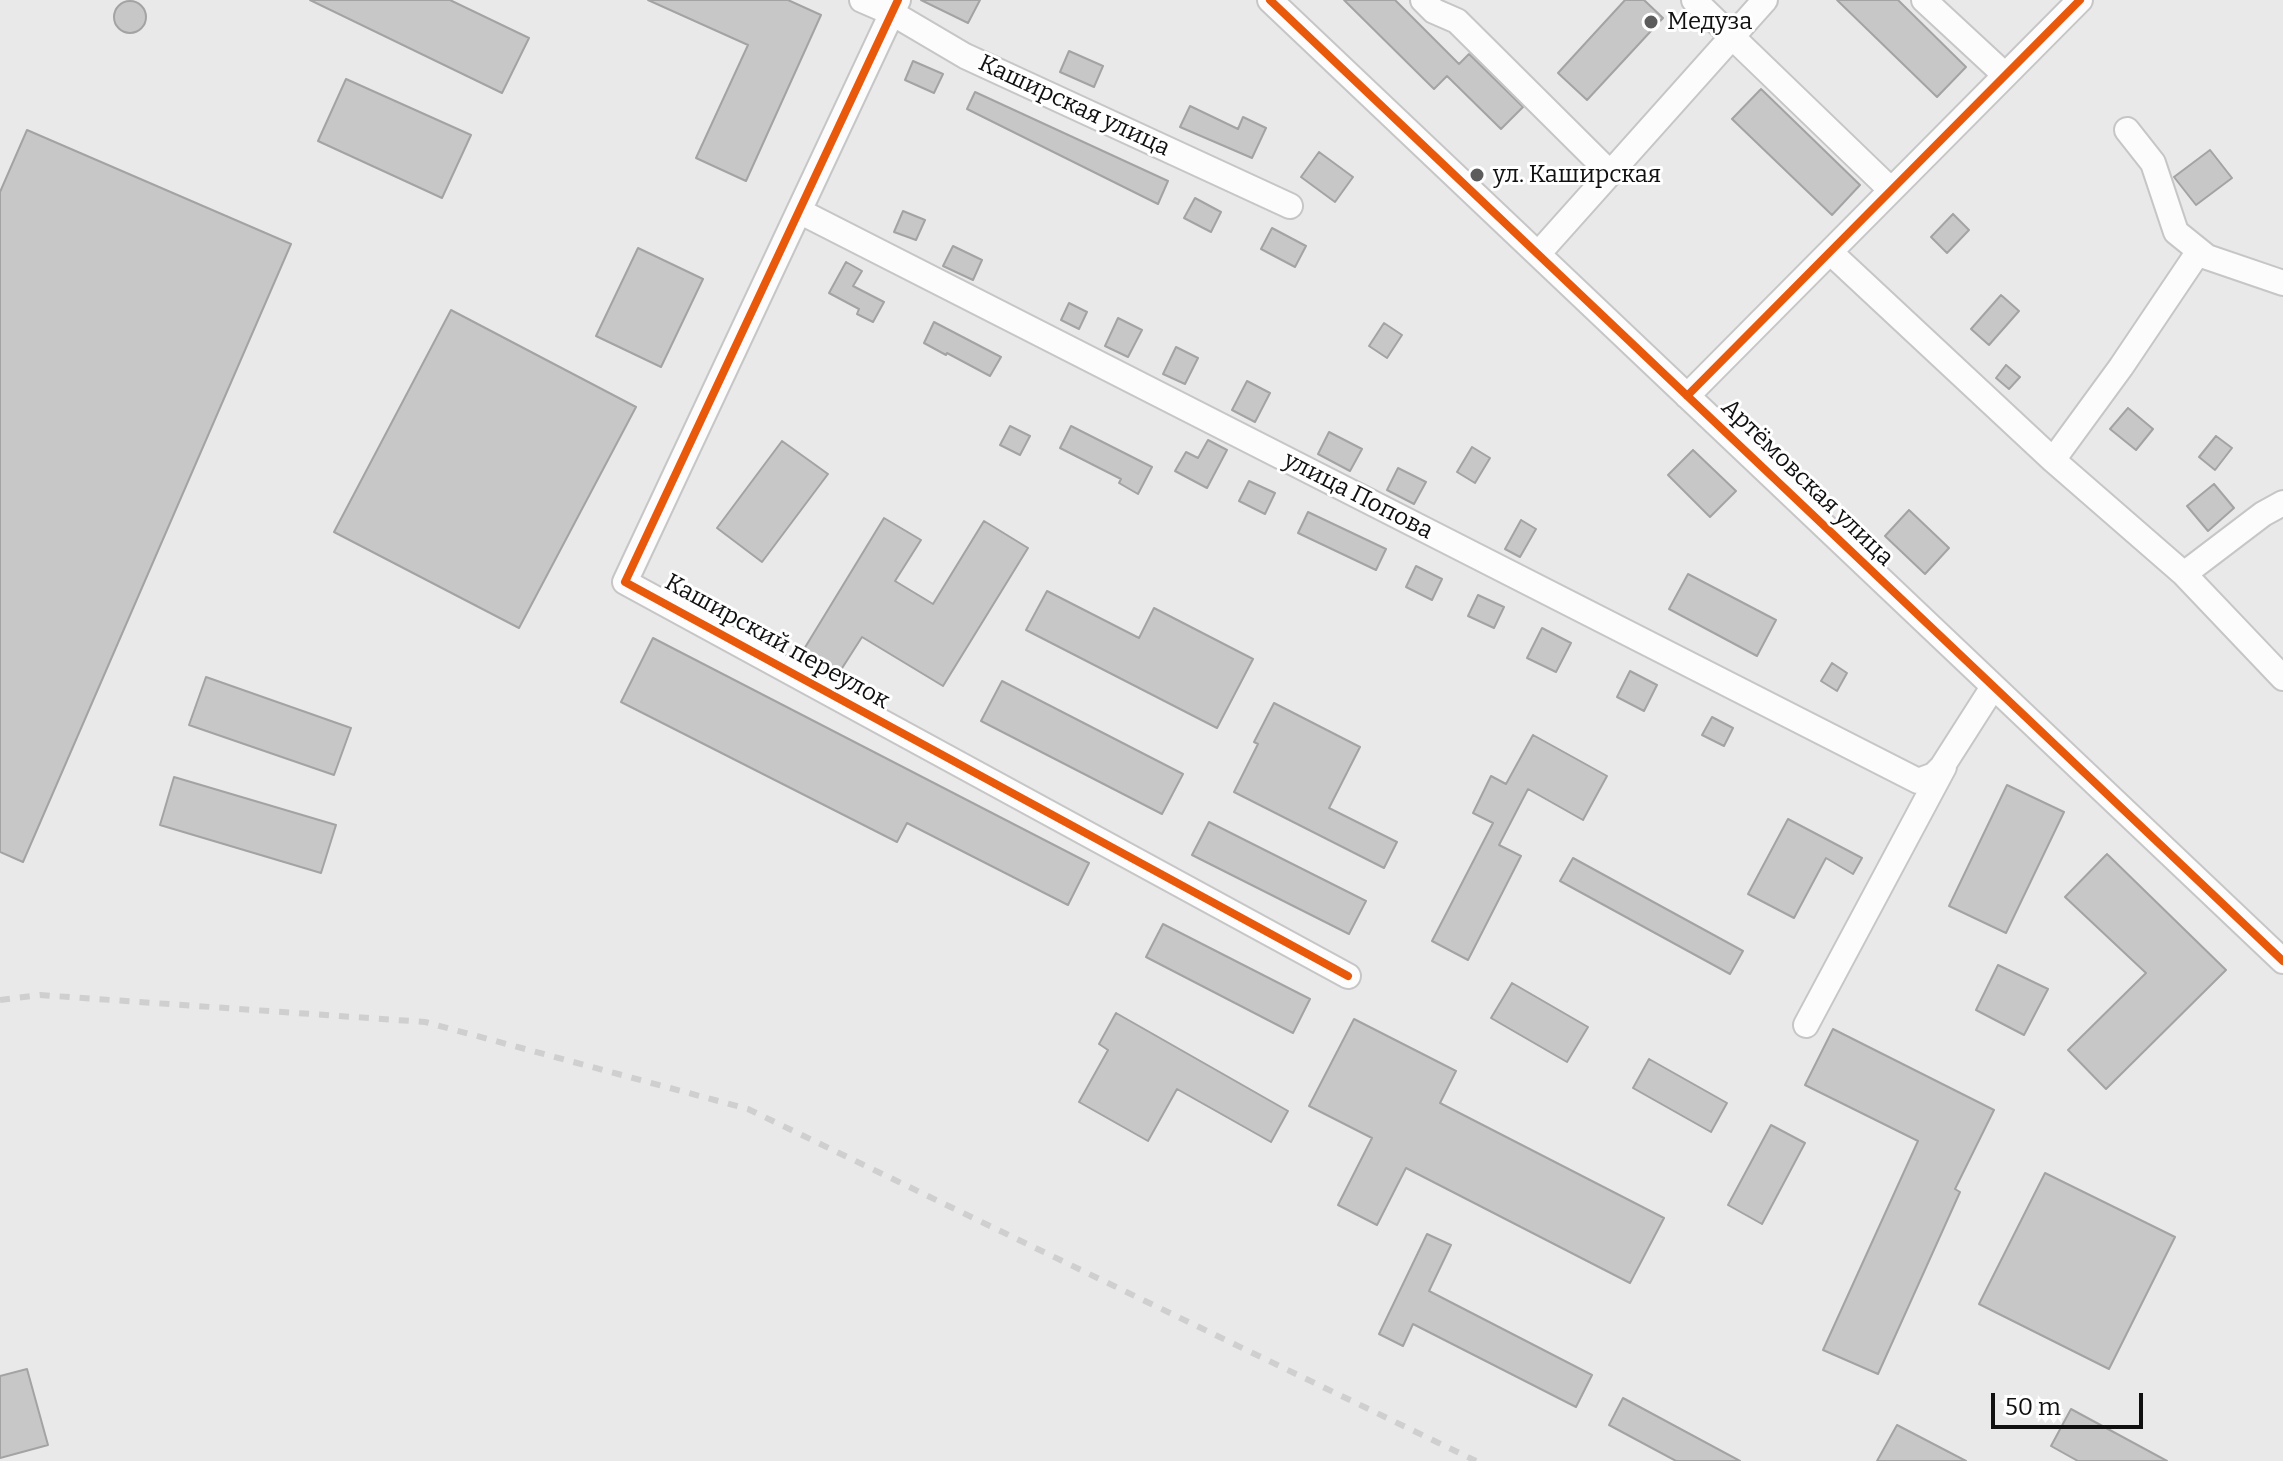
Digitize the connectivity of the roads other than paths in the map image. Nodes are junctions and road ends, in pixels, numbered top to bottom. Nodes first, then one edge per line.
1 (862, 0) edge
2 (1270, 0) edge
3 (1423, 0) edge
4 (1694, 0) edge
5 (1765, 0) edge
6 (1924, 0) edge
7 (2080, 0) edge
8 (895, 6) edge
9 (1732, 37) junction
10 (2005, 75) junction
11 (2127, 130) dead end
12 (1610, 173) junction
13 (1891, 190) junction
14 (1290, 206) dead end
15 (799, 211) junction
16 (2199, 251) junction
17 (1830, 252) junction
18 (1538, 254) junction
19 (2283, 283) edge
20 (1687, 396) junction
21 (2053, 460) junction
22 (2283, 503) edge
23 (2184, 574) junction
24 (2283, 678) edge
25 (1993, 687) junction
26 (1954, 748) junction
27 (2283, 961) edge
28 (1348, 976) dead end
29 (1806, 1025) dead end

1 - 8 street, Каширская улица
2 - 18 street, Артёмовская улица
3 - 12 street
4 - 9 street
5 - 9 street
6 - 10 street
7 - 10 street
8 - 14 street, Каширская улица
8 - 15 street, Каширский переулок
9 - 12 street
9 - 13 street
10 - 13 street
11 - 16 street
12 - 18 street
13 - 17 street
15 - 26 street, улица Попова
15 - 28 street, Каширский переулок
16 - 19 street
16 - 21 street
17 - 20 street
17 - 21 street
18 - 20 street, Артёмовская улица
20 - 25 street, Артёмовская улица
21 - 23 street
22 - 23 street
23 - 24 street
25 - 26 street
25 - 27 street, Артёмовская улица
26 - 29 street

